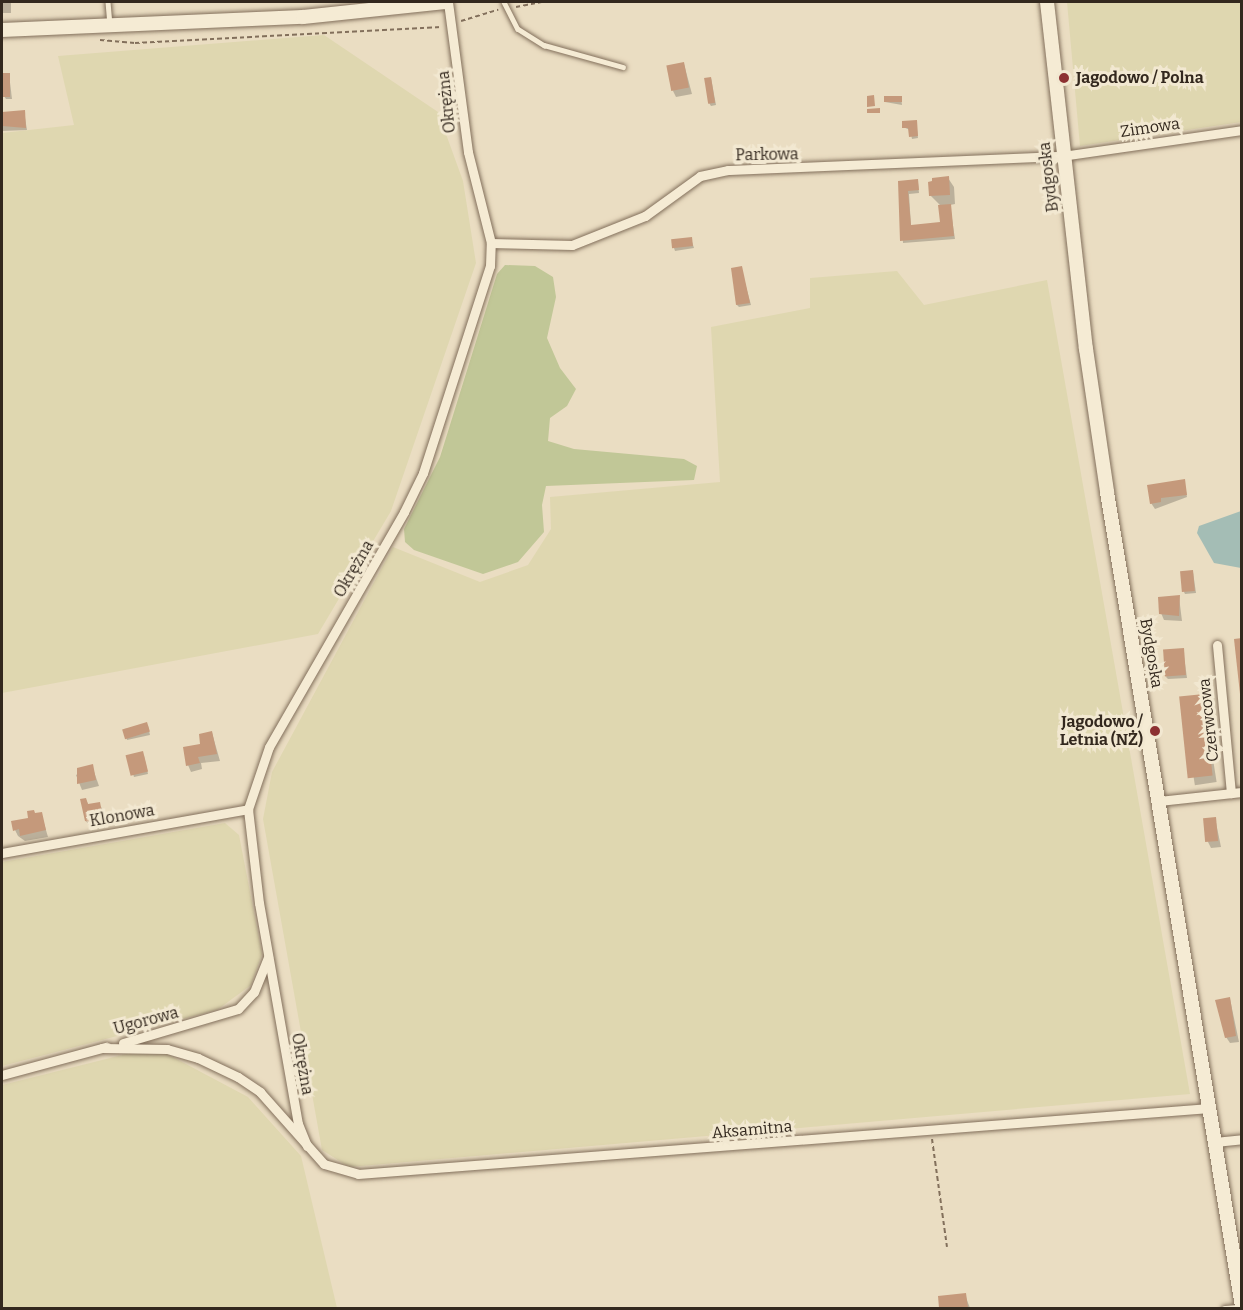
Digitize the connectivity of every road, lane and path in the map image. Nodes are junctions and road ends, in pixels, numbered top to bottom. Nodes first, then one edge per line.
1 (108, 2) edge
2 (446, 2) edge
3 (504, 2) edge
4 (1047, 2) edge
5 (110, 24) junction
6 (2, 30) edge
7 (623, 67) dead end
8 (1242, 130) edge
9 (1062, 156) junction
10 (490, 243) junction
11 (1217, 645) dead end
12 (1242, 792) edge
13 (1231, 793) junction
14 (1159, 801) junction
15 (248, 809) junction
16 (2, 853) edge
17 (268, 957) junction
18 (102, 1048) junction
19 (2, 1075) edge
20 (1209, 1108) junction
21 (930, 1130) junction
22 (1242, 1139) edge
23 (1215, 1142) junction
24 (307, 1146) junction
25 (947, 1247) dead end
26 (1241, 1307) edge
27 (1224, 1308) edge

1 - 5 lane
2 - 5 street
2 - 10 street, Okrężna
3 - 7 lane
4 - 9 street, Bydgoska
5 - 6 street
8 - 9 street, Zimowa
9 - 10 street, Parkowa
9 - 14 street, Bydgoska
10 - 15 street, Okrężna
11 - 13 street, Czerwcowa
12 - 13 street
13 - 14 street
14 - 20 street, Bydgoska
15 - 16 street, Klonowa
15 - 17 street, Okrężna
17 - 18 street, Ugorowa
17 - 24 street, Okrężna
18 - 19 street, Ugorowa
18 - 24 street, Aksamitna
20 - 21 street, Aksamitna
20 - 23 street, Bydgoska
21 - 24 street, Aksamitna
21 - 25 path
22 - 23 street
23 - 26 street, Bydgoska
26 - 27 lane

